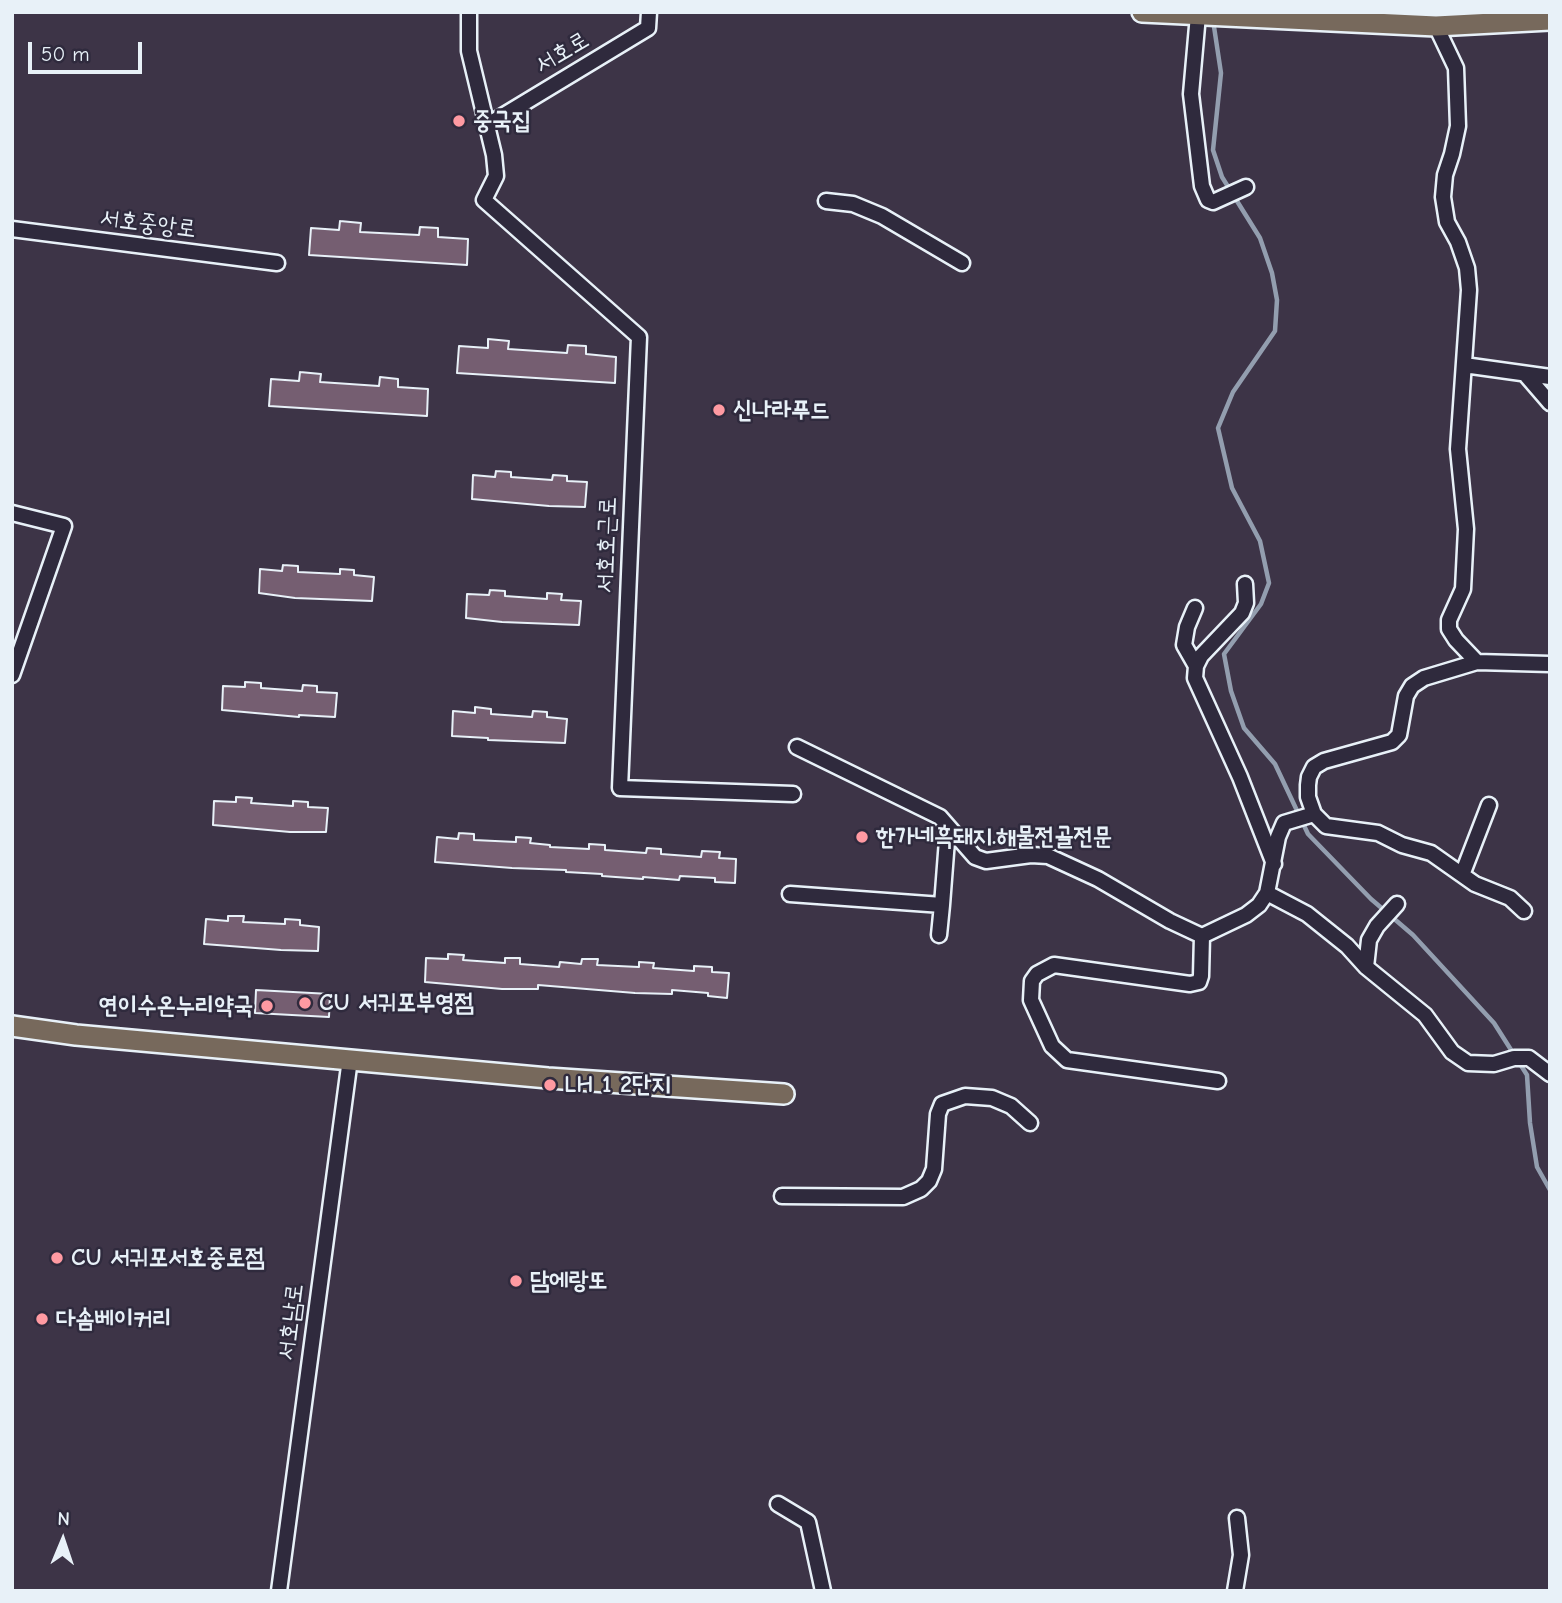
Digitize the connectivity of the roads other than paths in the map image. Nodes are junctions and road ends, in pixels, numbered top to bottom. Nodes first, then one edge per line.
1 (469, 12) edge
2 (649, 12) edge
3 (1142, 12) edge
4 (1200, 15) junction
5 (1550, 20) edge
6 (1436, 26) junction
7 (486, 126) junction
8 (1244, 188) dead end
9 (826, 201) dead end
10 (12, 229) edge
11 (277, 263) dead end
12 (962, 263) dead end
13 (1464, 365) junction
14 (1525, 374) junction
15 (1550, 377) edge
16 (1550, 402) edge
17 (12, 513) edge
18 (1245, 584) dead end
19 (1195, 608) dead end
20 (1477, 662) junction
21 (1550, 664) edge
22 (1196, 666) junction
23 (12, 675) edge
24 (797, 747) dead end
25 (793, 794) dead end
26 (1489, 805) dead end
27 (1312, 814) junction
28 (948, 827) junction
29 (1274, 865) junction
30 (1462, 876) junction
31 (1267, 892) junction
32 (790, 894) dead end
33 (942, 905) junction
34 (1524, 911) dead end
35 (1390, 912) dead end
36 (939, 935) dead end
37 (1202, 936) junction
38 (1366, 967) junction
39 (12, 1026) edge
40 (350, 1059) junction
41 (1550, 1073) edge
42 (1217, 1081) dead end
43 (784, 1094) dead end
44 (1030, 1123) dead end
45 (782, 1196) dead end
46 (778, 1504) dead end
47 (1237, 1518) dead end
48 (279, 1591) edge
49 (823, 1591) edge
50 (1235, 1591) edge

1 - 7 street
2 - 7 street, 서호로
3 - 4 main road
4 - 6 main road
4 - 8 street
5 - 6 main road
6 - 13 street
7 - 25 street, 서호호근로
9 - 12 street
10 - 11 street, 서호중앙로
13 - 14 street
13 - 20 street
14 - 15 street
14 - 16 street
17 - 23 street
18 - 22 street
19 - 22 street
20 - 21 street
20 - 27 street
22 - 29 street
24 - 28 street
26 - 30 street
27 - 29 street
27 - 30 street
28 - 33 street
28 - 37 street
29 - 31 street
30 - 34 street
31 - 37 street
31 - 38 street
32 - 33 street
33 - 36 street
35 - 38 street
37 - 42 street
38 - 41 street
39 - 40 main road
40 - 43 main road
40 - 48 street, 서호남로
44 - 45 street
46 - 49 street
47 - 50 street

